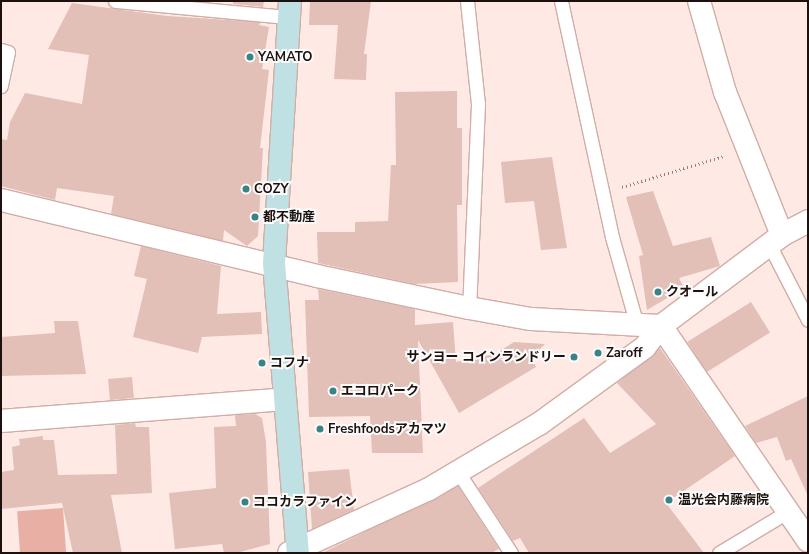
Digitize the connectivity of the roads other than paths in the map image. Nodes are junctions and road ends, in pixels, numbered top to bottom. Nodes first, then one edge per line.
1 (115, 1) edge
2 (467, 1) edge
3 (561, 1) edge
4 (699, 1) edge
5 (289, 9) edge
6 (1, 50) edge
7 (1, 86) edge
8 (1, 200) edge
9 (808, 221) edge
10 (776, 241) junction
11 (274, 263) junction
12 (469, 308) junction
13 (808, 320) edge
14 (661, 326) junction
15 (632, 327) junction
16 (284, 399) junction
17 (1, 421) edge
18 (458, 472) junction
19 (787, 512) junction
20 (808, 541) edge
21 (295, 552) edge
22 (511, 553) edge
23 (719, 553) edge

1 - 5 lane
2 - 12 lane
3 - 15 lane
4 - 10 street
5 - 11 street
6 - 7 lane
8 - 11 street
9 - 10 street
10 - 13 lane
10 - 14 street
11 - 12 street
11 - 16 street
12 - 15 street
14 - 15 street
14 - 18 street
14 - 19 street
16 - 17 street
16 - 21 street
18 - 21 street
18 - 22 lane
19 - 20 street
19 - 23 lane

